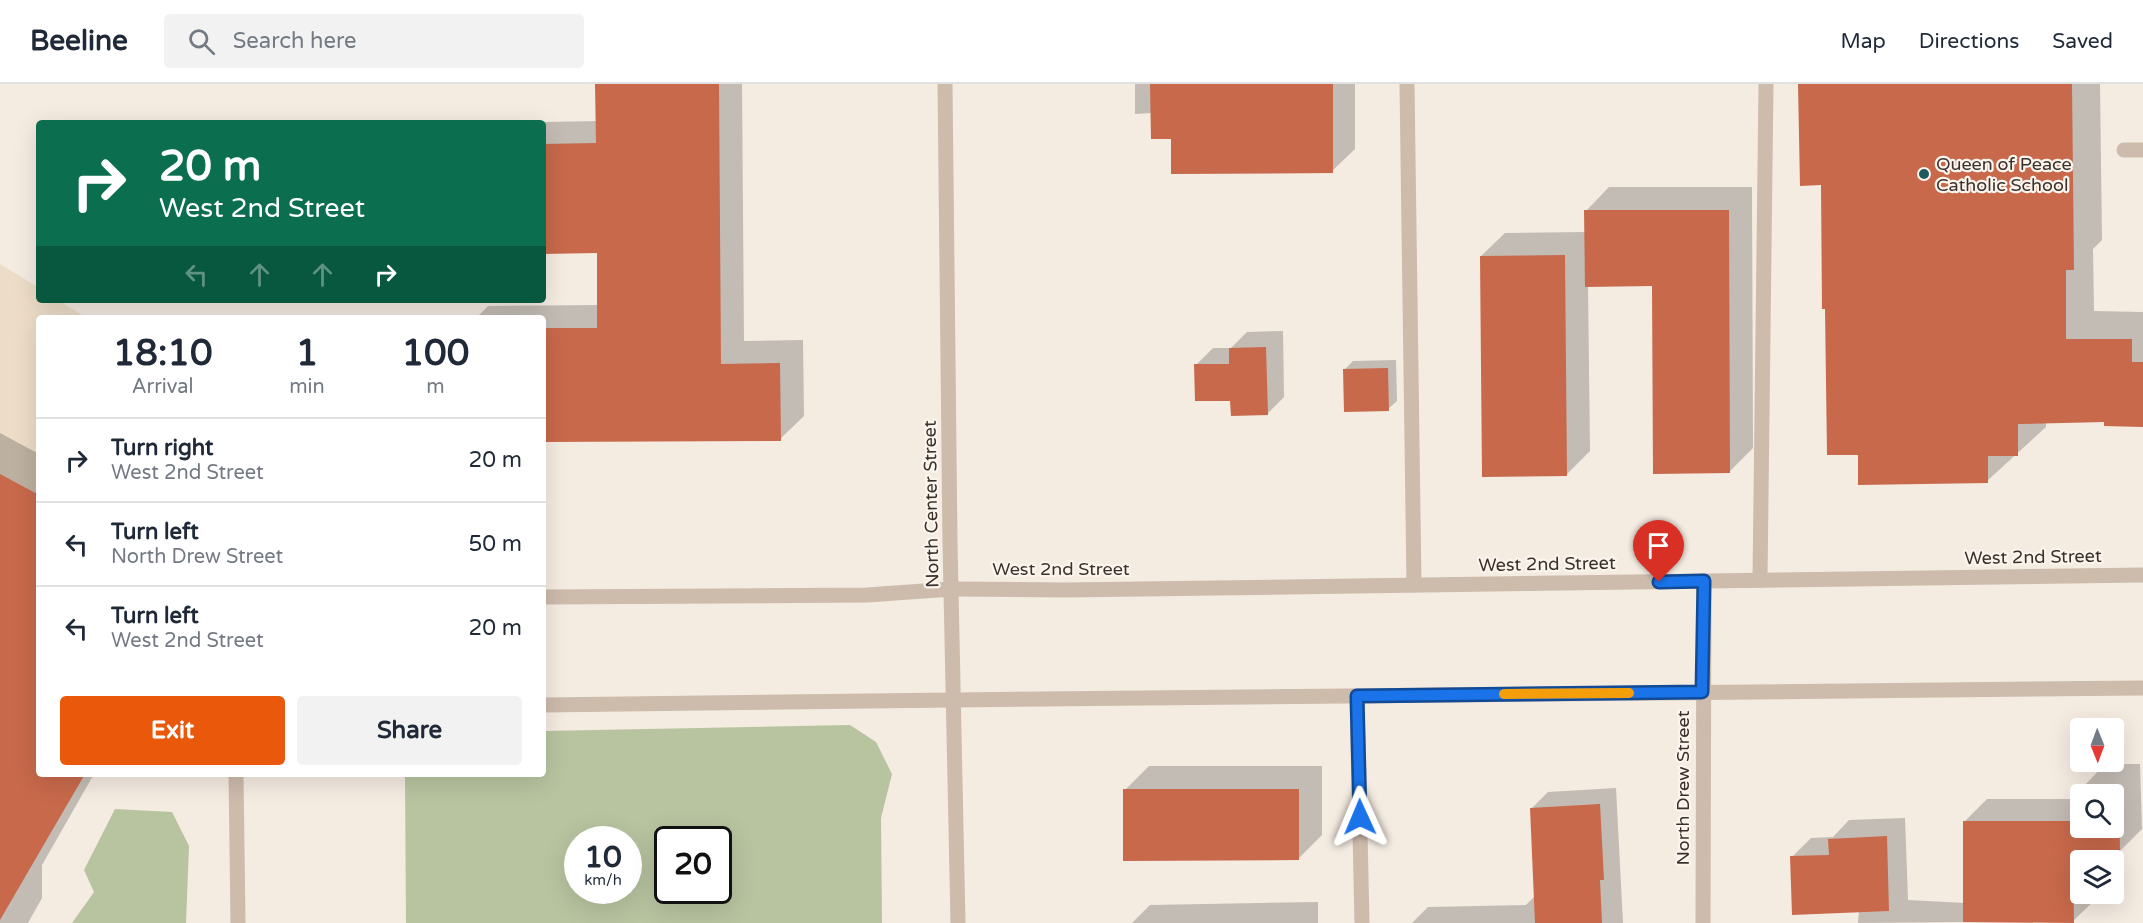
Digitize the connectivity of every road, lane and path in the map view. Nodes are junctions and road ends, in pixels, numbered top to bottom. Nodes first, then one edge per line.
1 (945, 84) edge
2 (1407, 84) edge
3 (1766, 84) edge
4 (2124, 150) dead end
5 (2143, 150) edge
6 (2143, 575) edge
7 (1760, 580) junction
8 (1704, 581) junction
9 (1414, 585) junction
10 (952, 589) junction
11 (546, 597) edge
12 (2143, 688) edge
13 (1702, 692) junction
14 (1357, 696) junction
15 (954, 700) junction
16 (546, 705) edge
17 (236, 777) edge
18 (238, 923) edge
19 (958, 923) edge
20 (1362, 923) edge
21 (1703, 923) edge

1 - 10 street, North Center Street
2 - 9 street
3 - 7 street
4 - 5 street
6 - 7 street, West 2nd Street
7 - 8 street, West 2nd Street
8 - 9 street, West 2nd Street
8 - 13 street, North Drew Street
9 - 10 street, West 2nd Street
10 - 11 street, West 2nd Street
10 - 15 street, North Center Street
12 - 13 street
13 - 14 street
13 - 21 street, North Drew Street
14 - 15 street
14 - 20 street
15 - 16 street
15 - 19 street, North Center Street
17 - 18 street

